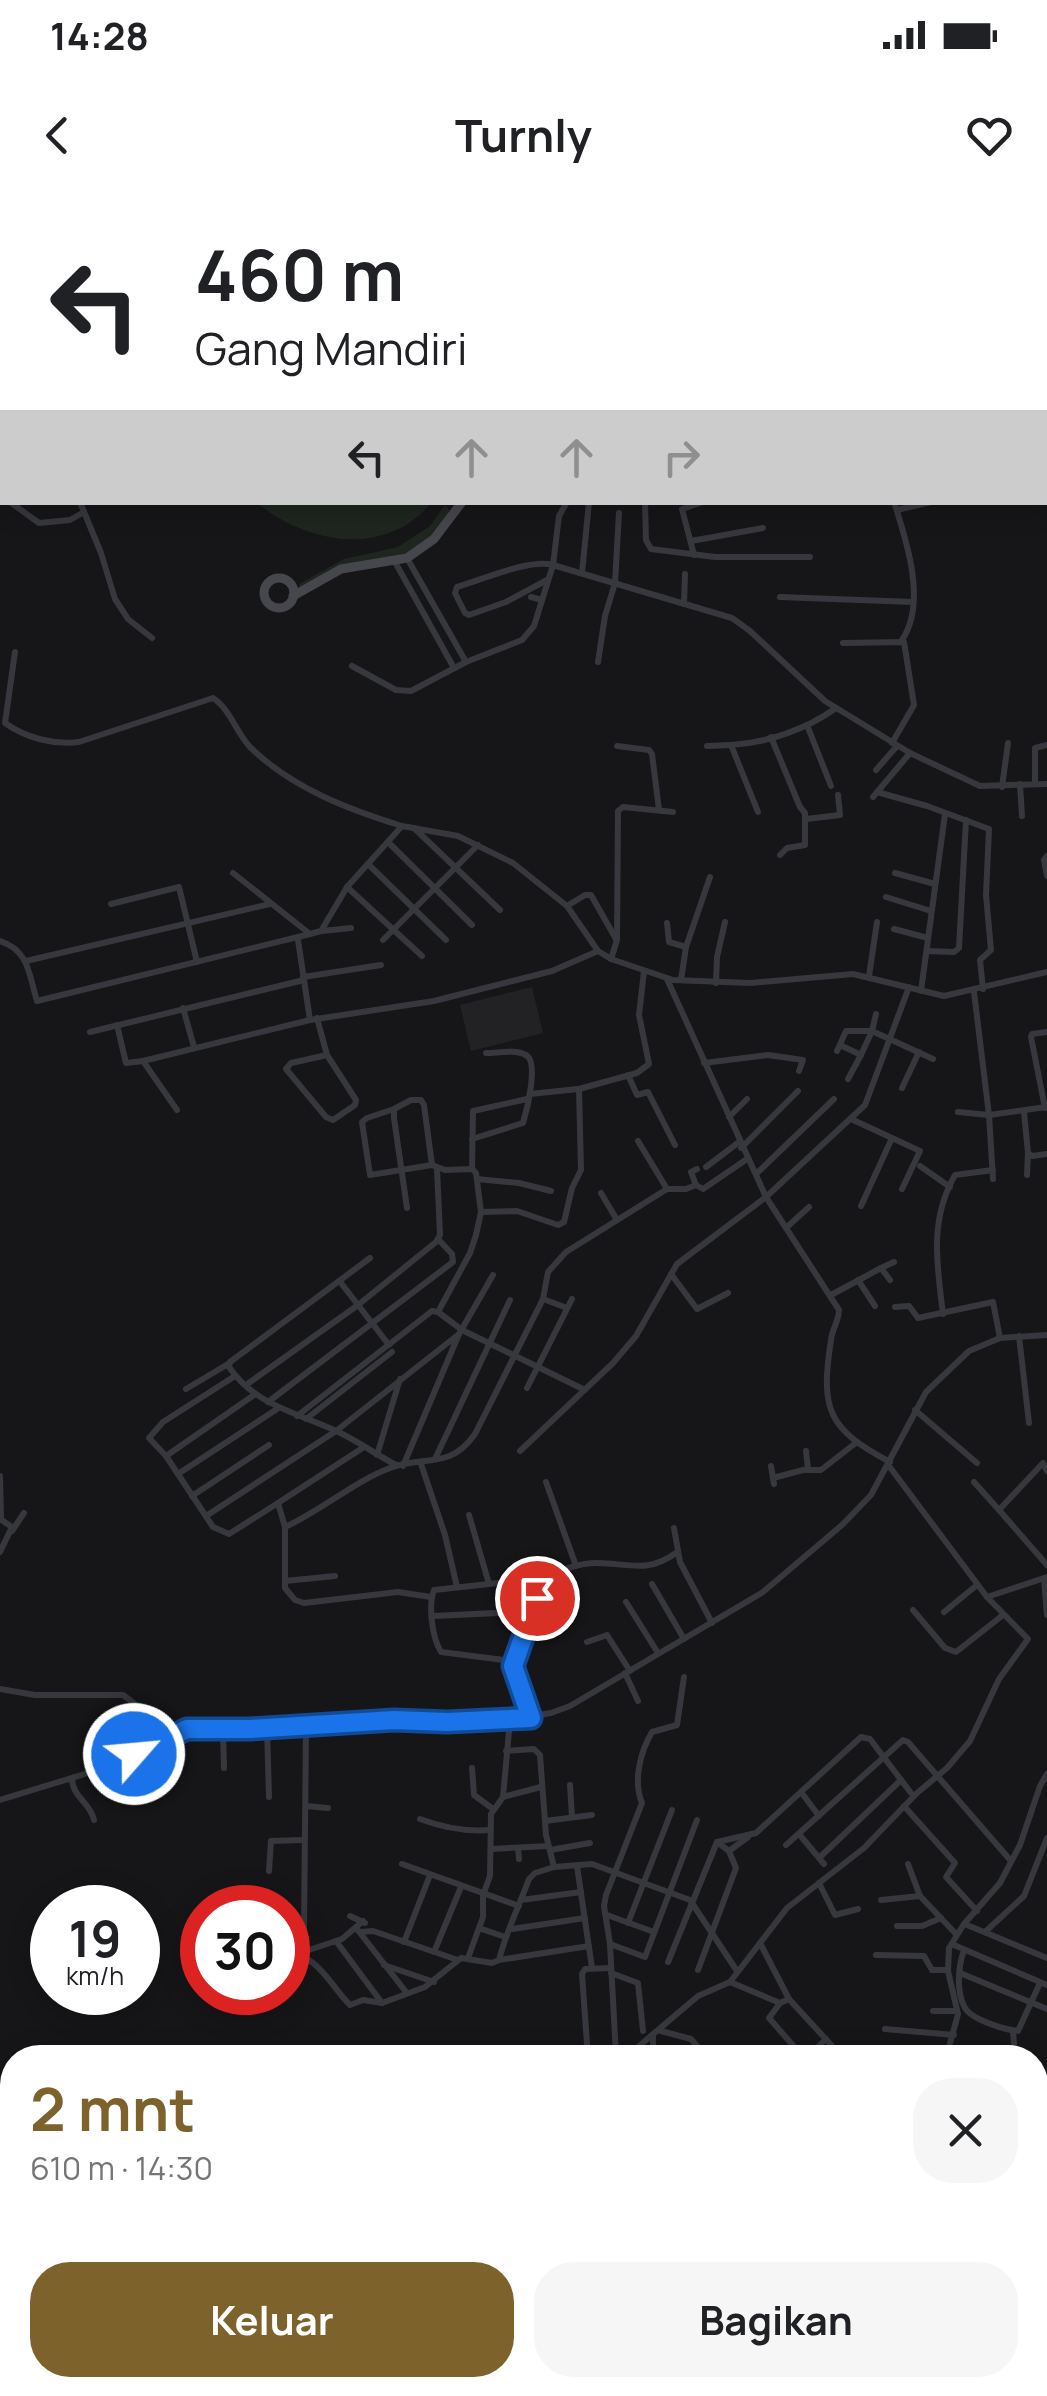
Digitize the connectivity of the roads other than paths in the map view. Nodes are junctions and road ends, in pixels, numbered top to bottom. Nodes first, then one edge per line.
1 (14, 505) edge
2 (81, 505) edge
3 (460, 505) edge
4 (566, 505) edge
5 (589, 505) edge
6 (645, 505) edge
7 (692, 505) edge
8 (896, 506) edge
9 (84, 512) junction
10 (619, 513) dead end
11 (763, 528) dead end
12 (691, 541) junction
13 (694, 555) junction
14 (407, 558) junction
15 (810, 558) dead end
16 (394, 562) junction
17 (554, 565) junction
18 (582, 573) junction
19 (685, 574) dead end
20 (548, 579) junction
21 (615, 584) junction
22 (294, 596) dead end
23 (531, 596) dead end
24 (780, 597) dead end
25 (542, 600) junction
26 (913, 602) junction
27 (684, 604) junction
28 (152, 638) dead end
29 (902, 640) junction
30 (844, 643) dead end
31 (15, 652) dead end
32 (466, 662) junction
33 (598, 662) dead end
34 (352, 666) dead end
35 (454, 668) junction
36 (836, 708) junction
37 (2, 722) edge
38 (807, 725) junction
39 (771, 738) junction
40 (1008, 743) dead end
41 (731, 745) junction
42 (895, 745) junction
43 (1047, 745) edge
44 (617, 746) dead end
45 (707, 746) dead end
46 (910, 753) junction
47 (876, 770) dead end
48 (1020, 784) junction
49 (1035, 784) junction
50 (1047, 784) edge
51 (831, 786) dead end
52 (1002, 786) junction
53 (838, 795) dead end
54 (659, 810) junction
55 (673, 812) dead end
56 (758, 812) dead end
57 (945, 814) junction
58 (1022, 816) dead end
59 (806, 818) junction
60 (966, 820) junction
61 (402, 826) junction
62 (414, 827) junction
63 (388, 842) junction
64 (478, 845) junction
65 (780, 855) dead end
66 (1047, 856) edge
67 (368, 864) junction
68 (456, 868) junction
69 (234, 873) dead end
70 (894, 873) dead end
71 (710, 876) dead end
72 (1047, 876) edge
73 (935, 884) junction
74 (347, 887) junction
75 (436, 889) junction
76 (886, 898) dead end
77 (112, 904) dead end
78 (272, 904) junction
79 (567, 906) junction
80 (415, 909) junction
81 (500, 910) dead end
82 (932, 911) junction
83 (725, 922) dead end
84 (876, 922) dead end
85 (188, 923) junction
86 (472, 924) dead end
87 (666, 924) dead end
88 (351, 928) dead end
89 (894, 929) dead end
90 (395, 930) junction
91 (321, 931) junction
92 (310, 934) junction
93 (928, 938) junction
94 (298, 940) junction
95 (384, 940) dead end
96 (446, 940) dead end
97 (616, 940) junction
98 (0, 941) edge
99 (686, 947) junction
100 (927, 950) junction
101 (598, 951) junction
102 (422, 956) dead end
103 (611, 959) junction
104 (26, 961) junction
105 (197, 962) junction
106 (381, 965) dead end
107 (644, 970) junction
108 (1047, 972) edge
109 (869, 976) junction
110 (303, 978) junction
111 (666, 978) junction
112 (884, 979) junction
113 (681, 980) junction
114 (716, 983) junction
115 (909, 987) junction
116 (978, 990) junction
117 (921, 991) junction
118 (880, 993) dead end
119 (184, 1008) junction
120 (876, 1014) dead end
121 (314, 1019) junction
122 (117, 1025) junction
123 (872, 1031) junction
124 (90, 1032) dead end
125 (1047, 1032) edge
126 (891, 1039) junction
127 (194, 1047) junction
128 (919, 1052) junction
129 (486, 1054) dead end
130 (328, 1055) junction
131 (861, 1055) junction
132 (933, 1059) dead end
133 (143, 1061) junction
134 (704, 1063) junction
135 (799, 1071) dead end
136 (628, 1075) junction
137 (848, 1079) dead end
138 (902, 1088) dead end
139 (579, 1089) junction
140 (798, 1091) dead end
141 (529, 1096) junction
142 (834, 1098) dead end
143 (748, 1099) dead end
144 (1046, 1107) edge
145 (394, 1109) junction
146 (178, 1110) dead end
147 (958, 1112) dead end
148 (1024, 1112) junction
149 (989, 1115) junction
150 (729, 1117) junction
151 (851, 1119) junction
152 (472, 1138) junction
153 (892, 1138) junction
154 (638, 1142) dead end
155 (675, 1145) dead end
156 (740, 1145) junction
157 (1028, 1153) junction
158 (1047, 1154) edge
159 (747, 1158) junction
160 (920, 1166) dead end
161 (434, 1167) junction
162 (472, 1169) junction
163 (401, 1171) junction
164 (756, 1174) junction
165 (1027, 1175) dead end
166 (477, 1179) junction
167 (696, 1185) junction
168 (950, 1187) junction
169 (667, 1189) junction
170 (902, 1189) dead end
171 (551, 1192) dead end
172 (601, 1193) dead end
173 (766, 1197) junction
174 (861, 1206) dead end
175 (809, 1207) dead end
176 (407, 1208) dead end
177 (480, 1212) junction
178 (616, 1220) junction
179 (787, 1228) junction
180 (438, 1239) junction
181 (370, 1258) dead end
182 (894, 1262) dead end
183 (881, 1268) junction
184 (670, 1274) junction
185 (493, 1275) dead end
186 (858, 1280) junction
187 (890, 1280) dead end
188 (341, 1282) junction
189 (728, 1293) dead end
190 (831, 1294) junction
191 (572, 1298) dead end
192 (543, 1299) junction
193 (510, 1300) dead end
194 (358, 1305) junction
195 (875, 1306) dead end
196 (895, 1307) dead end
197 (568, 1308) junction
198 (438, 1312) junction
199 (943, 1314) junction
200 (373, 1325) junction
201 (460, 1332) junction
202 (1046, 1335) edge
203 (1020, 1336) junction
204 (264, 1337) junction
205 (1000, 1338) junction
206 (489, 1343) junction
207 (1047, 1344) edge
208 (271, 1347) dead end
209 (390, 1348) junction
210 (514, 1354) junction
211 (230, 1363) junction
212 (537, 1366) junction
213 (235, 1376) junction
214 (401, 1377) junction
215 (246, 1384) junction
216 (527, 1388) dead end
217 (186, 1390) dead end
218 (585, 1390) junction
219 (255, 1394) junction
220 (268, 1402) junction
221 (277, 1409) junction
222 (915, 1410) junction
223 (301, 1418) junction
224 (1028, 1423) dead end
225 (336, 1430) junction
226 (857, 1442) junction
227 (269, 1445) dead end
228 (364, 1447) junction
229 (520, 1451) dead end
230 (806, 1451) dead end
231 (377, 1455) junction
232 (166, 1456) junction
233 (435, 1460) junction
234 (978, 1463) dead end
235 (421, 1464) junction
236 (890, 1464) junction
237 (400, 1466) junction
238 (771, 1466) dead end
239 (808, 1470) junction
240 (1047, 1472) edge
241 (178, 1474) junction
242 (0, 1476) edge
243 (546, 1482) dead end
244 (974, 1482) dead end
245 (192, 1496) junction
246 (278, 1503) junction
247 (1000, 1510) junction
248 (24, 1513) dead end
249 (206, 1516) junction
250 (469, 1516) dead end
251 (0, 1519) edge
252 (285, 1527) junction
253 (674, 1528) dead end
254 (11, 1532) junction
255 (0, 1552) edge
256 (676, 1552) junction
257 (1047, 1565) edge
258 (576, 1566) junction
259 (335, 1576) dead end
260 (1045, 1578) edge
261 (284, 1582) junction
262 (506, 1582) dead end
263 (489, 1584) junction
264 (652, 1584) dead end
265 (977, 1585) junction
266 (457, 1587) junction
267 (986, 1597) junction
268 (431, 1598) junction
269 (626, 1602) dead end
270 (914, 1610) dead end
271 (944, 1612) dead end
272 (530, 1615) junction
273 (1004, 1615) junction
274 (433, 1616) junction
275 (1047, 1616) edge
276 (712, 1623) junction
277 (684, 1638) junction
278 (588, 1642) dead end
279 (658, 1653) junction
280 (513, 1666) junction
281 (628, 1672) junction
282 (684, 1677) dead end
283 (0, 1689) edge
284 (638, 1701) dead end
285 (531, 1718) junction
286 (510, 1720) junction
287 (306, 1726) junction
288 (267, 1728) junction
289 (223, 1730) junction
290 (154, 1744) junction
291 (506, 1751) junction
292 (884, 1757) junction
293 (224, 1768) dead end
294 (472, 1768) dead end
295 (1047, 1774) edge
296 (937, 1776) junction
297 (72, 1778) junction
298 (901, 1780) junction
299 (570, 1785) dead end
300 (542, 1788) junction
301 (801, 1792) junction
302 (911, 1792) dead end
303 (269, 1797) dead end
304 (502, 1798) junction
305 (0, 1800) edge
306 (306, 1806) junction
307 (904, 1806) junction
308 (328, 1808) dead end
309 (493, 1809) junction
310 (672, 1810) dead end
311 (592, 1815) dead end
312 (819, 1816) junction
313 (420, 1818) dead end
314 (572, 1818) junction
315 (94, 1820) dead end
316 (545, 1820) junction
317 (697, 1820) dead end
318 (490, 1830) junction
319 (799, 1834) junction
320 (750, 1836) junction
321 (1047, 1838) edge
322 (304, 1840) junction
323 (717, 1842) junction
324 (590, 1843) dead end
325 (786, 1845) dead end
326 (518, 1848) junction
327 (549, 1848) junction
328 (491, 1849) junction
329 (729, 1850) junction
330 (520, 1859) dead end
331 (1011, 1861) junction
332 (402, 1864) dead end
333 (908, 1864) dead end
334 (577, 1865) junction
335 (554, 1867) junction
336 (269, 1871) dead end
337 (616, 1872) junction
338 (430, 1875) junction
339 (645, 1883) junction
340 (819, 1883) junction
341 (304, 1885) edge
342 (461, 1887) junction
343 (581, 1892) junction
344 (670, 1892) junction
345 (483, 1895) junction
346 (920, 1896) junction
347 (881, 1900) dead end
348 (520, 1903) junction
349 (693, 1904) junction
350 (858, 1909) dead end
351 (977, 1911) junction
352 (606, 1915) junction
353 (350, 1916) dead end
354 (584, 1918) junction
355 (941, 1918) junction
356 (362, 1921) junction
357 (628, 1922) junction
358 (967, 1925) dead end
359 (897, 1926) dead end
360 (479, 1928) junction
361 (511, 1929) junction
362 (712, 1930) junction
363 (358, 1931) junction
364 (376, 1932) junction
365 (654, 1932) junction
366 (986, 1932) junction
367 (956, 1934) junction
368 (504, 1937) junction
369 (336, 1941) junction
370 (404, 1942) junction
371 (759, 1942) junction
372 (610, 1944) junction
373 (589, 1946) junction
374 (954, 1946) dead end
375 (310, 1950) edge
376 (373, 1950) junction
377 (964, 1950) junction
378 (434, 1952) junction
379 (876, 1955) dead end
380 (310, 1956) edge
381 (468, 1958) junction
382 (1047, 1958) edge
383 (458, 1960) junction
384 (499, 1960) junction
385 (310, 1962) edge
386 (668, 1962) dead end
387 (313, 1963) junction
388 (383, 1964) junction
389 (592, 1968) junction
390 (611, 1970) junction
391 (698, 1970) dead end
392 (948, 1970) junction
393 (738, 1971) junction
394 (958, 1972) junction
395 (434, 1982) junction
396 (730, 1982) junction
397 (1044, 1984) edge
398 (372, 1992) junction
399 (406, 1992) junction
400 (789, 1999) junction
401 (363, 2000) junction
402 (780, 2003) junction
403 (382, 2004) junction
404 (1032, 2004) junction
405 (1047, 2009) edge
406 (957, 2010) junction
407 (933, 2011) dead end
408 (885, 2029) dead end
409 (660, 2030) junction
410 (1013, 2031) junction
411 (644, 2032) dead end
412 (652, 2036) junction
413 (954, 2036) junction
414 (826, 2039) junction
415 (587, 2045) edge
416 (619, 2045) edge
417 (638, 2045) edge
418 (652, 2045) edge
419 (696, 2045) edge
420 (794, 2045) edge
421 (820, 2045) edge
422 (831, 2045) edge
423 (951, 2045) edge
424 (1014, 2045) edge

1 - 9 street
2 - 9 street
3 - 14 street
4 - 17 street
5 - 18 street
6 - 13 street
7 - 12 street
8 - 26 street
9 - 28 street
10 - 21 street
11 - 12 street
12 - 13 street
13 - 15 street
14 - 16 street
14 - 32 street
16 - 22 street
16 - 35 street
17 - 18 street
17 - 20 street
17 - 20 street
18 - 21 street
19 - 27 street
20 - 25 street
21 - 27 street
21 - 33 street
23 - 25 street
24 - 26 street
25 - 32 street
26 - 29 street
27 - 36 street
29 - 30 street
29 - 42 street
31 - 37 street
32 - 35 street
34 - 35 street
36 - 38 street
36 - 42 street
37 - 61 street
38 - 39 street
38 - 51 street
39 - 41 street
39 - 59 street
40 - 52 street
41 - 45 street
41 - 56 street
42 - 46 street
42 - 47 street
43 - 49 street
44 - 54 street
46 - 52 street
46 - 57 street
48 - 49 street
48 - 52 street
48 - 58 street
49 - 50 street
53 - 59 street
54 - 55 street
54 - 97 street
57 - 60 street
57 - 73 street
59 - 65 street
60 - 100 street
60 - 116 street
61 - 62 street
61 - 63 street
62 - 64 street
62 - 68 street
63 - 67 street
63 - 75 street
64 - 68 street
64 - 79 street
66 - 72 street
67 - 74 street
67 - 80 street
68 - 75 street
68 - 81 street
69 - 78 street
70 - 73 street
71 - 99 street
73 - 82 street
74 - 90 street
74 - 91 street
75 - 80 street
75 - 86 street
76 - 82 street
77 - 85 street
78 - 85 street
78 - 92 street
79 - 97 street
79 - 101 street
80 - 90 street
80 - 96 street
82 - 93 street
83 - 114 street
84 - 109 street
85 - 104 street
85 - 105 street
87 - 99 street
88 - 91 street
89 - 93 street
90 - 95 street
90 - 102 street
91 - 92 street
92 - 94 street
93 - 100 street
94 - 105 street
94 - 110 street
97 - 103 street
98 - 104 street
99 - 113 street
100 - 117 street
101 - 103 street
101 - 121 street
103 - 107 street
104 - 105 street
106 - 110 street
107 - 111 street
107 - 136 street
108 - 116 street
109 - 112 street
109 - 114 street
110 - 119 street
110 - 121 street
111 - 113 street
111 - 134 street
112 - 115 street
112 - 118 street
113 - 114 street
115 - 117 street
115 - 126 street
116 - 117 street
116 - 149 street
119 - 122 street
119 - 127 street
120 - 123 street
121 - 127 street
121 - 130 street
122 - 124 street
122 - 133 street
123 - 126 street
123 - 131 street
123 - 131 street
125 - 144 street
126 - 128 street
126 - 151 street
127 - 133 street
128 - 132 street
128 - 138 street
129 - 141 street
130 - 130 street
131 - 137 street
133 - 146 street
134 - 135 street
134 - 150 street
136 - 139 street
136 - 155 street
139 - 141 street
139 - 177 street
140 - 156 street
141 - 152 street
141 - 152 street
142 - 164 street
143 - 150 street
144 - 148 street
145 - 161 street
145 - 163 street
145 - 163 street
147 - 149 street
148 - 149 street
148 - 157 street
149 - 168 street
150 - 156 street
151 - 153 street
151 - 173 street
152 - 162 street
153 - 170 street
153 - 174 street
154 - 169 street
156 - 159 street
156 - 167 street
157 - 158 street
157 - 165 street
159 - 164 street
159 - 167 street
160 - 168 street
161 - 162 street
161 - 163 street
161 - 180 street
162 - 166 street
163 - 176 street
164 - 173 street
166 - 171 street
166 - 177 street
167 - 169 street
168 - 199 street
169 - 178 street
172 - 178 street
173 - 179 street
173 - 184 street
175 - 179 street
177 - 198 street
178 - 192 street
179 - 190 street
180 - 194 street
180 - 200 street
181 - 188 street
182 - 183 street
183 - 186 street
183 - 187 street
184 - 189 street
184 - 218 street
185 - 201 street
186 - 190 street
186 - 195 street
188 - 194 street
188 - 204 street
190 - 226 street
191 - 197 street
192 - 197 street
192 - 210 street
193 - 206 street
194 - 200 street
194 - 215 street
196 - 199 street
197 - 212 street
198 - 201 street
198 - 209 street
199 - 205 street
200 - 209 street
200 - 220 street
201 - 206 street
201 - 214 street
201 - 237 street
202 - 203 street
202 - 207 street
203 - 205 street
203 - 224 street
204 - 208 street
204 - 211 street
205 - 222 street
206 - 210 street
206 - 233 street
209 - 223 street
210 - 212 street
210 - 233 street
211 - 213 street
211 - 217 street
212 - 216 street
212 - 218 street
213 - 215 street
213 - 232 street
214 - 225 street
214 - 231 street
215 - 219 street
218 - 229 street
219 - 220 street
219 - 232 street
220 - 221 street
221 - 223 street
221 - 241 street
222 - 234 street
222 - 236 street
223 - 225 street
225 - 228 street
225 - 249 street
226 - 236 street
226 - 239 street
227 - 245 street
228 - 231 street
228 - 246 street
230 - 239 street
231 - 237 street
232 - 241 street
233 - 235 street
235 - 237 street
235 - 266 street
236 - 265 street
236 - 276 street
237 - 252 street
238 - 239 street
240 - 247 street
241 - 245 street
242 - 251 street
243 - 258 street
244 - 247 street
245 - 249 street
246 - 249 street
246 - 252 street
247 - 257 street
248 - 254 street
250 - 263 street
251 - 254 street
252 - 261 street
253 - 256 street
254 - 255 street
256 - 258 street
256 - 276 street
258 - 272 street
259 - 261 street
260 - 267 street
260 - 275 street
261 - 268 street
262 - 263 street
263 - 266 street
264 - 277 street
265 - 267 street
265 - 271 street
266 - 268 street
267 - 273 street
268 - 274 street
269 - 279 street
270 - 273 street
272 - 274 street
272 - 280 street
273 - 296 street
274 - 280 street
276 - 277 street
277 - 279 street
278 - 281 street
279 - 281 street
280 - 285 street
281 - 284 street
281 - 285 street
282 - 337 street
283 - 290 street
285 - 286 street
286 - 287 street
286 - 291 street
287 - 288 street
287 - 306 street
288 - 289 street
288 - 303 street
289 - 290 street
289 - 293 street
290 - 297 street
291 - 300 street
291 - 304 street
292 - 296 street
292 - 298 street
292 - 301 street
292 - 312 street
294 - 309 street
295 - 331 street
296 - 307 street
296 - 331 street
297 - 305 street
297 - 315 street
298 - 302 street
298 - 319 street
299 - 314 street
300 - 304 street
300 - 316 street
301 - 312 street
301 - 320 street
304 - 309 street
306 - 308 street
306 - 322 street
307 - 340 street
307 - 351 street
309 - 318 street
310 - 339 street
311 - 314 street
312 - 319 street
313 - 318 street
314 - 316 street
316 - 327 street
317 - 344 street
318 - 328 street
319 - 325 street
320 - 323 street
320 - 329 street
321 - 366 street
322 - 336 street
322 - 341 street
323 - 329 street
323 - 349 street
324 - 327 street
326 - 327 street
326 - 328 street
326 - 330 street
327 - 335 street
328 - 345 street
329 - 362 street
331 - 351 street
332 - 338 street
333 - 346 street
334 - 335 street
334 - 337 street
334 - 343 street
335 - 348 street
337 - 339 street
337 - 352 street
338 - 342 street
338 - 370 street
339 - 344 street
339 - 357 street
340 - 350 street
340 - 371 street
342 - 345 street
342 - 378 street
343 - 348 street
343 - 354 street
344 - 349 street
344 - 365 street
345 - 348 street
345 - 360 street
346 - 347 street
346 - 355 street
348 - 361 street
349 - 362 street
349 - 386 street
351 - 367 street
352 - 357 street
352 - 372 street
353 - 356 street
354 - 361 street
354 - 373 street
355 - 359 street
355 - 367 street
356 - 363 street
356 - 364 street
357 - 365 street
358 - 366 street
360 - 368 street
360 - 381 street
361 - 368 street
362 - 391 street
362 - 393 street
363 - 364 street
363 - 369 street
363 - 376 street
364 - 370 street
364 - 376 street
365 - 372 street
366 - 382 street
367 - 392 street
368 - 384 street
369 - 375 street
369 - 398 street
370 - 378 street
371 - 393 street
371 - 400 street
372 - 390 street
373 - 384 street
373 - 389 street
374 - 377 street
376 - 388 street
377 - 394 street
377 - 397 street
378 - 383 street
379 - 392 street
380 - 387 street
381 - 383 street
381 - 384 street
383 - 395 street
385 - 387 street
387 - 401 street
388 - 395 street
388 - 399 street
389 - 390 street
389 - 415 street
390 - 411 street
390 - 416 street
392 - 406 street
393 - 396 street
394 - 404 street
394 - 410 street
395 - 399 street
396 - 402 street
396 - 409 street
397 - 404 street
398 - 401 street
398 - 403 street
399 - 403 street
400 - 402 street
400 - 414 street
401 - 403 street
402 - 420 street
404 - 405 street
404 - 410 street
406 - 407 street
406 - 413 street
408 - 413 street
409 - 412 street
409 - 419 street
410 - 424 street
412 - 417 street
412 - 418 street
413 - 423 street
414 - 421 street
414 - 422 street

